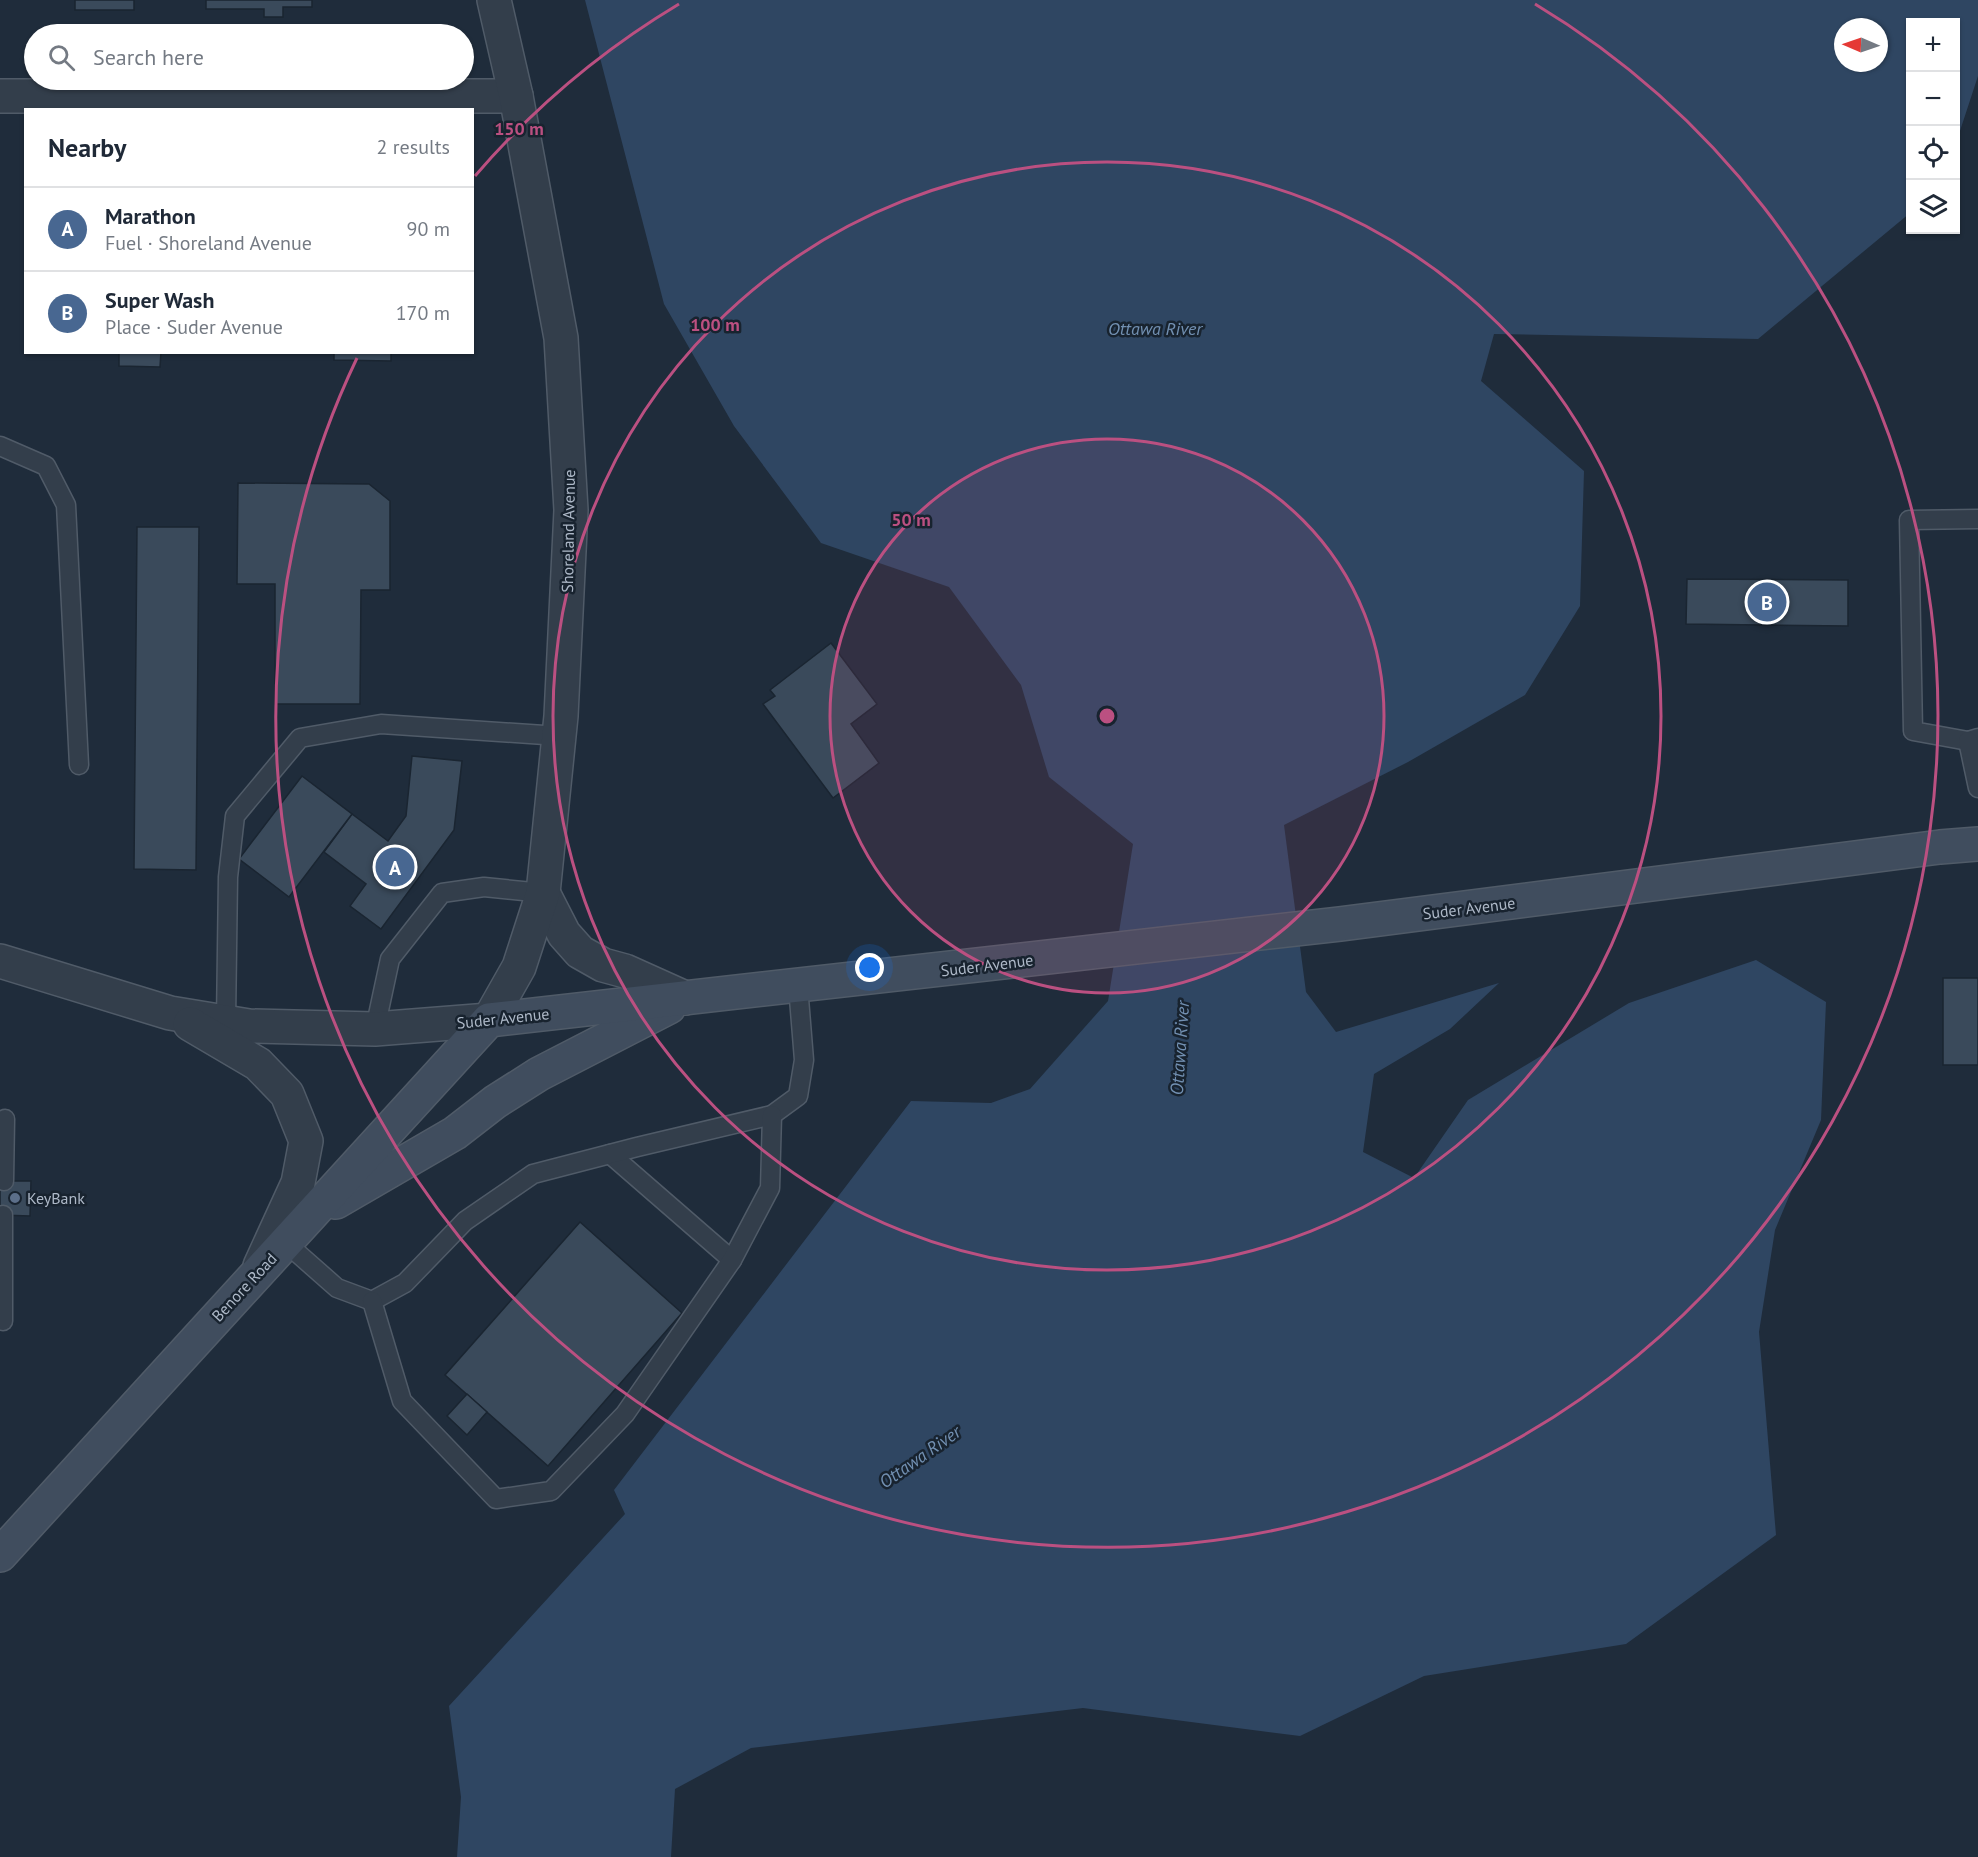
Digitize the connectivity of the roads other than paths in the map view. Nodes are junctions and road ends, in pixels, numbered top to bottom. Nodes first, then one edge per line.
1 (494, 0) edge
2 (0, 96) edge
3 (516, 96) junction
4 (0, 446) edge
5 (1978, 519) edge
6 (559, 736) junction
7 (1973, 740) edge
8 (79, 765) dead end
9 (1978, 788) edge
10 (1978, 844) edge
11 (543, 893) junction
12 (0, 961) edge
13 (798, 987) junction
14 (685, 998) junction
15 (171, 1012) junction
16 (489, 1020) junction
17 (226, 1022) junction
18 (375, 1029) junction
19 (772, 1115) junction
20 (5, 1119) dead end
21 (610, 1154) junction
22 (4, 1180) dead end
23 (3, 1215) dead end
24 (309, 1218) junction
25 (285, 1243) junction
26 (732, 1260) junction
27 (256, 1274) junction
28 (372, 1301) junction
29 (3, 1321) dead end
30 (0, 1555) edge

1 - 3 street, Shoreland Avenue
2 - 3 street
3 - 6 street, Shoreland Avenue
4 - 8 lane
5 - 7 lane
6 - 11 street, Shoreland Avenue
6 - 17 lane
7 - 9 lane
10 - 13 main road, Suder Avenue
11 - 14 street
11 - 16 street, Shoreland Avenue
11 - 18 lane
12 - 15 street, Suder Avenue
13 - 14 main road, Suder Avenue
13 - 19 lane
14 - 16 main road, Suder Avenue
14 - 24 main road
15 - 17 street, Suder Avenue
15 - 27 street
16 - 18 street, Suder Avenue
16 - 24 main road, Benore Road
17 - 18 street, Suder Avenue
19 - 21 lane
19 - 26 lane
20 - 22 lane
21 - 26 lane
21 - 28 lane
23 - 29 lane
24 - 25 main road, Benore Road
25 - 27 main road, Benore Road
25 - 28 lane
26 - 28 lane
27 - 30 main road, Benore Road

